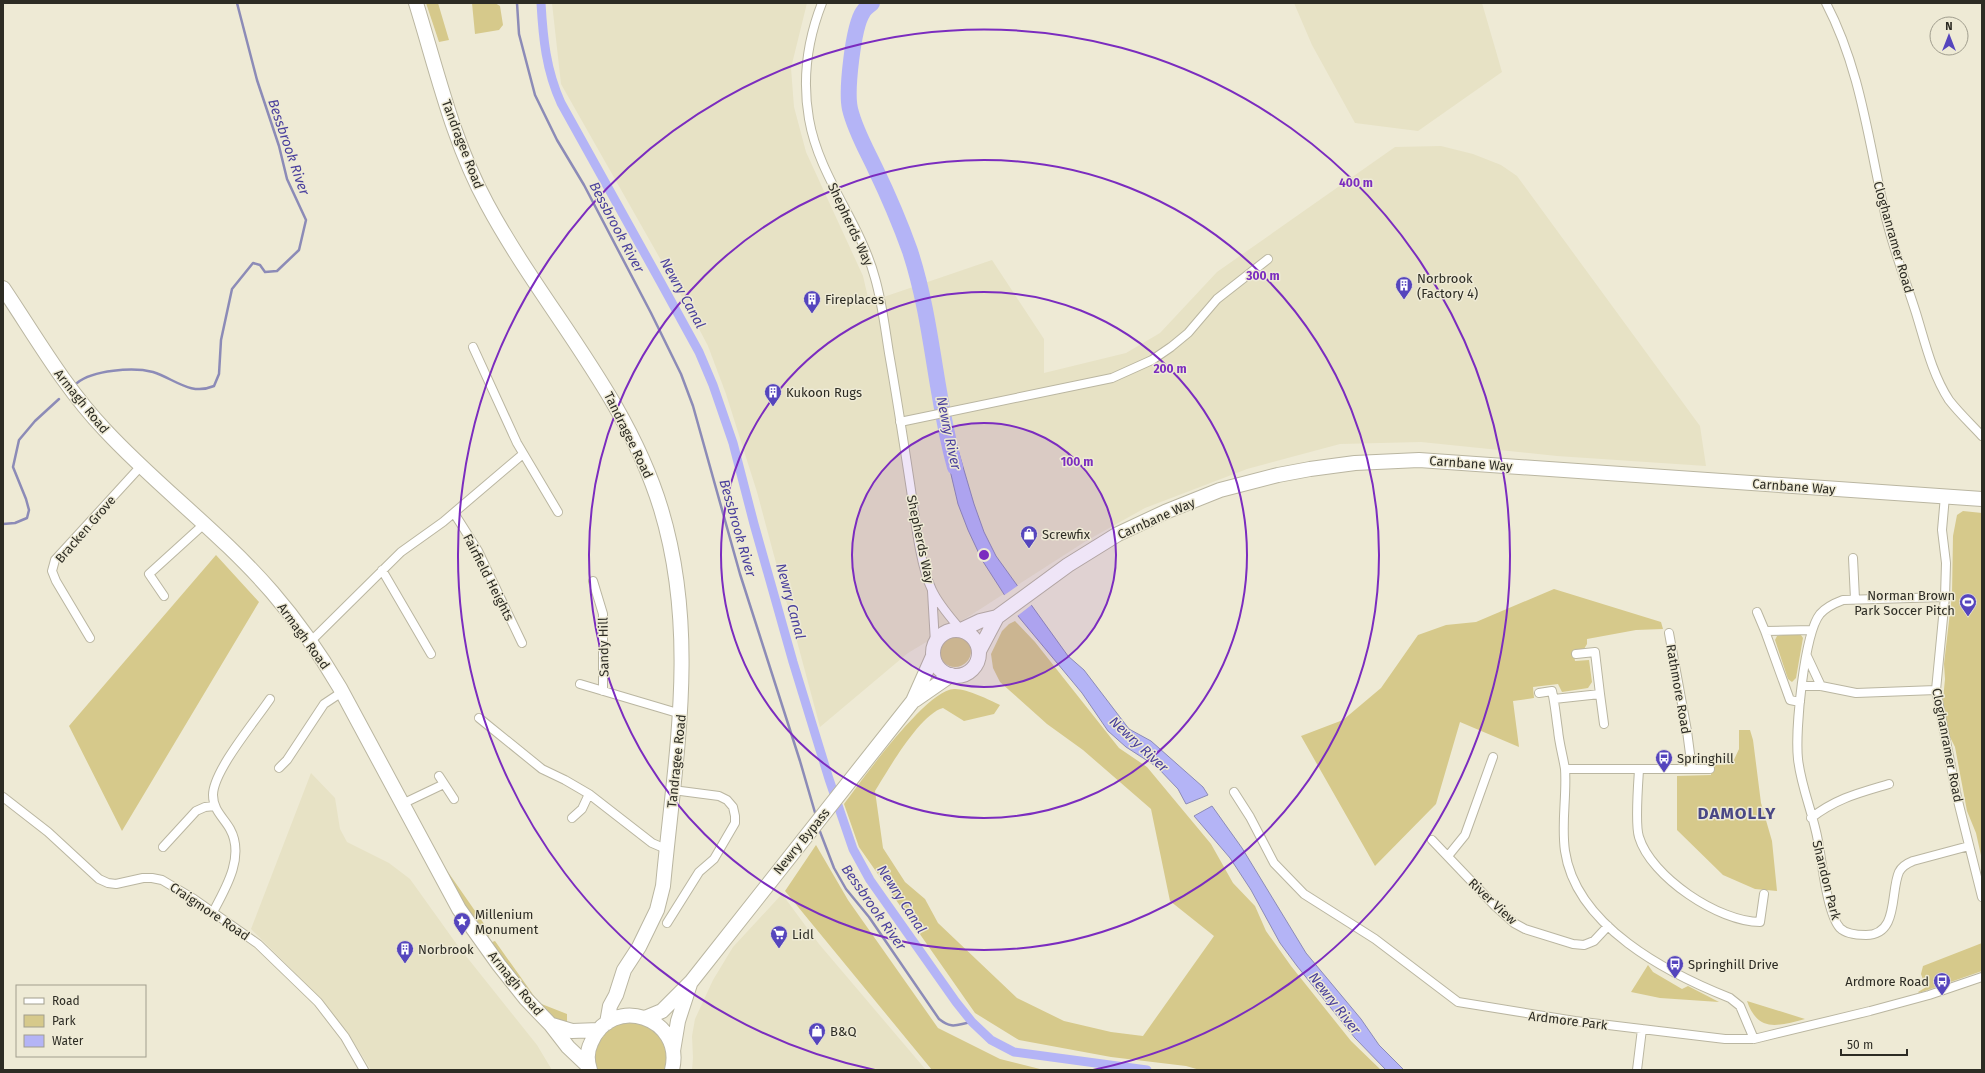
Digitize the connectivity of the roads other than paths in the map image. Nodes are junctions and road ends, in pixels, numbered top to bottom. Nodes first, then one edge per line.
1 (416, 3) edge
2 (822, 3) edge
3 (1826, 3) edge
4 (1268, 259) dead end
5 (3, 288) edge
6 (473, 347) dead end
7 (900, 422) junction
8 (1982, 436) edge
9 (523, 454) junction
10 (141, 466) junction
11 (1945, 496) junction
12 (1982, 499) edge
13 (558, 512) dead end
14 (454, 513) junction
15 (204, 525) junction
16 (1853, 558) dead end
17 (382, 570) junction
18 (593, 581) dead end
19 (932, 590) junction
20 (164, 596) dead end
21 (1944, 597) junction
22 (1855, 599) junction
23 (1757, 612) dead end
24 (1001, 614) junction
25 (961, 630) junction
26 (1812, 630) junction
27 (1765, 631) junction
28 (1669, 633) dead end
29 (90, 638) dead end
30 (311, 641) junction
31 (522, 643) dead end
32 (934, 650) junction
33 (978, 651) junction
34 (431, 654) dead end
35 (1576, 654) dead end
36 (1807, 656) junction
37 (951, 675) junction
38 (580, 684) dead end
39 (1803, 686) junction
40 (1821, 686) junction
41 (1936, 690) junction
42 (603, 691) junction
43 (342, 692) junction
44 (1539, 693) dead end
45 (1600, 694) junction
46 (270, 699) dead end
47 (1554, 699) junction
48 (913, 701) junction
49 (1800, 702) junction
50 (681, 714) junction
51 (479, 718) dead end
52 (1604, 724) dead end
53 (1493, 757) dead end
54 (279, 768) dead end
55 (1565, 769) junction
56 (1692, 769) junction
57 (1710, 769) dead end
58 (1638, 770) junction
59 (439, 776) dead end
60 (444, 784) junction
61 (1889, 784) dead end
62 (673, 790) junction
63 (1234, 792) dead end
64 (589, 794) junction
65 (3, 797) edge
66 (454, 799) dead end
67 (402, 804) junction
68 (215, 806) junction
69 (572, 818) dead end
70 (1811, 818) junction
71 (1432, 840) dead end
72 (1969, 846) junction
73 (163, 848) dead end
74 (666, 848) junction
75 (1448, 856) junction
76 (1764, 894) dead end
77 (1982, 897) edge
78 (213, 912) junction
79 (667, 923) dead end
80 (1608, 926) junction
81 (1982, 977) edge
82 (691, 982) junction
83 (616, 995) junction
84 (628, 1015) junction
85 (645, 1018) junction
86 (551, 1025) junction
87 (603, 1026) junction
88 (1642, 1029) junction
89 (1754, 1039) junction
90 (673, 1051) junction
91 (589, 1068) edge
92 (364, 1070) edge
93 (672, 1070) edge
94 (1637, 1070) edge

1 - 50 highway, Tandragee Road
2 - 7 street, Shepherds Way
3 - 8 street, Cloghanramer Road
4 - 7 street
5 - 10 highway, Armagh Road
6 - 9 street
7 - 19 street, Shepherds Way
9 - 13 street
9 - 14 street
10 - 15 highway, Armagh Road
10 - 29 street, Bracken Grove
11 - 12 highway, Carnbane Way
11 - 21 street, Cloghanramer Road
11 - 24 highway, Carnbane Way
14 - 17 street
14 - 31 street, Fairfield Heights
15 - 20 street
15 - 30 highway, Armagh Road
16 - 22 street
17 - 30 street
17 - 34 street
18 - 42 street, Sandy Hill
19 - 25 street, Shepherds Way
19 - 32 street, Shepherds Way
21 - 22 street, Shandon Park
21 - 41 street, Cloghanramer Road
22 - 26 street, Shandon Park
23 - 27 street
24 - 25 highway
24 - 33 highway
25 - 32 highway
25 - 33 highway
26 - 27 street
26 - 36 street, Shandon Park
27 - 49 street
28 - 56 street, Rathmore Road
30 - 43 highway, Armagh Road
32 - 37 highway
32 - 48 highway
33 - 37 highway
35 - 45 street
36 - 39 street, Shandon Park
36 - 40 street
37 - 48 highway
38 - 42 street, Sandy Hill
39 - 40 street
39 - 49 street, Shandon Park
40 - 41 street
41 - 72 street, Cloghanramer Road
42 - 50 street, Sandy Hill
43 - 54 street
43 - 67 highway, Armagh Road
44 - 47 street
45 - 47 street
45 - 52 street
46 - 68 street
47 - 55 street
48 - 82 highway, Newry Bypass
49 - 70 street, Shandon Park
50 - 62 highway, Tandragee Road
51 - 64 street
53 - 75 street
55 - 58 street
55 - 80 street
56 - 57 street
56 - 58 street
58 - 76 street
59 - 60 street
60 - 66 street
60 - 67 street
61 - 70 street
62 - 74 highway, Tandragee Road
62 - 79 street
63 - 88 street, Ardmore Park
64 - 69 street
64 - 74 street
65 - 78 street, Craigmore Road
67 - 86 highway, Armagh Road
68 - 73 street
68 - 78 street
70 - 72 street, Shandon Park
71 - 75 street, River View
72 - 77 street, Cloghanramer Road
74 - 83 highway, Tandragee Road
75 - 80 street, River View
78 - 92 street, Craigmore Road
80 - 89 street
81 - 89 street, Ardmore Park
82 - 85 highway
82 - 90 highway
83 - 84 highway
83 - 87 highway, Tandragee Road
84 - 85 highway
84 - 87 highway, Armagh Road
85 - 90 highway
86 - 87 highway, Armagh Road
86 - 91 highway, Armagh Road
87 - 91 highway, Tandragee Road
88 - 89 street, Ardmore Park
88 - 94 street
90 - 93 highway

